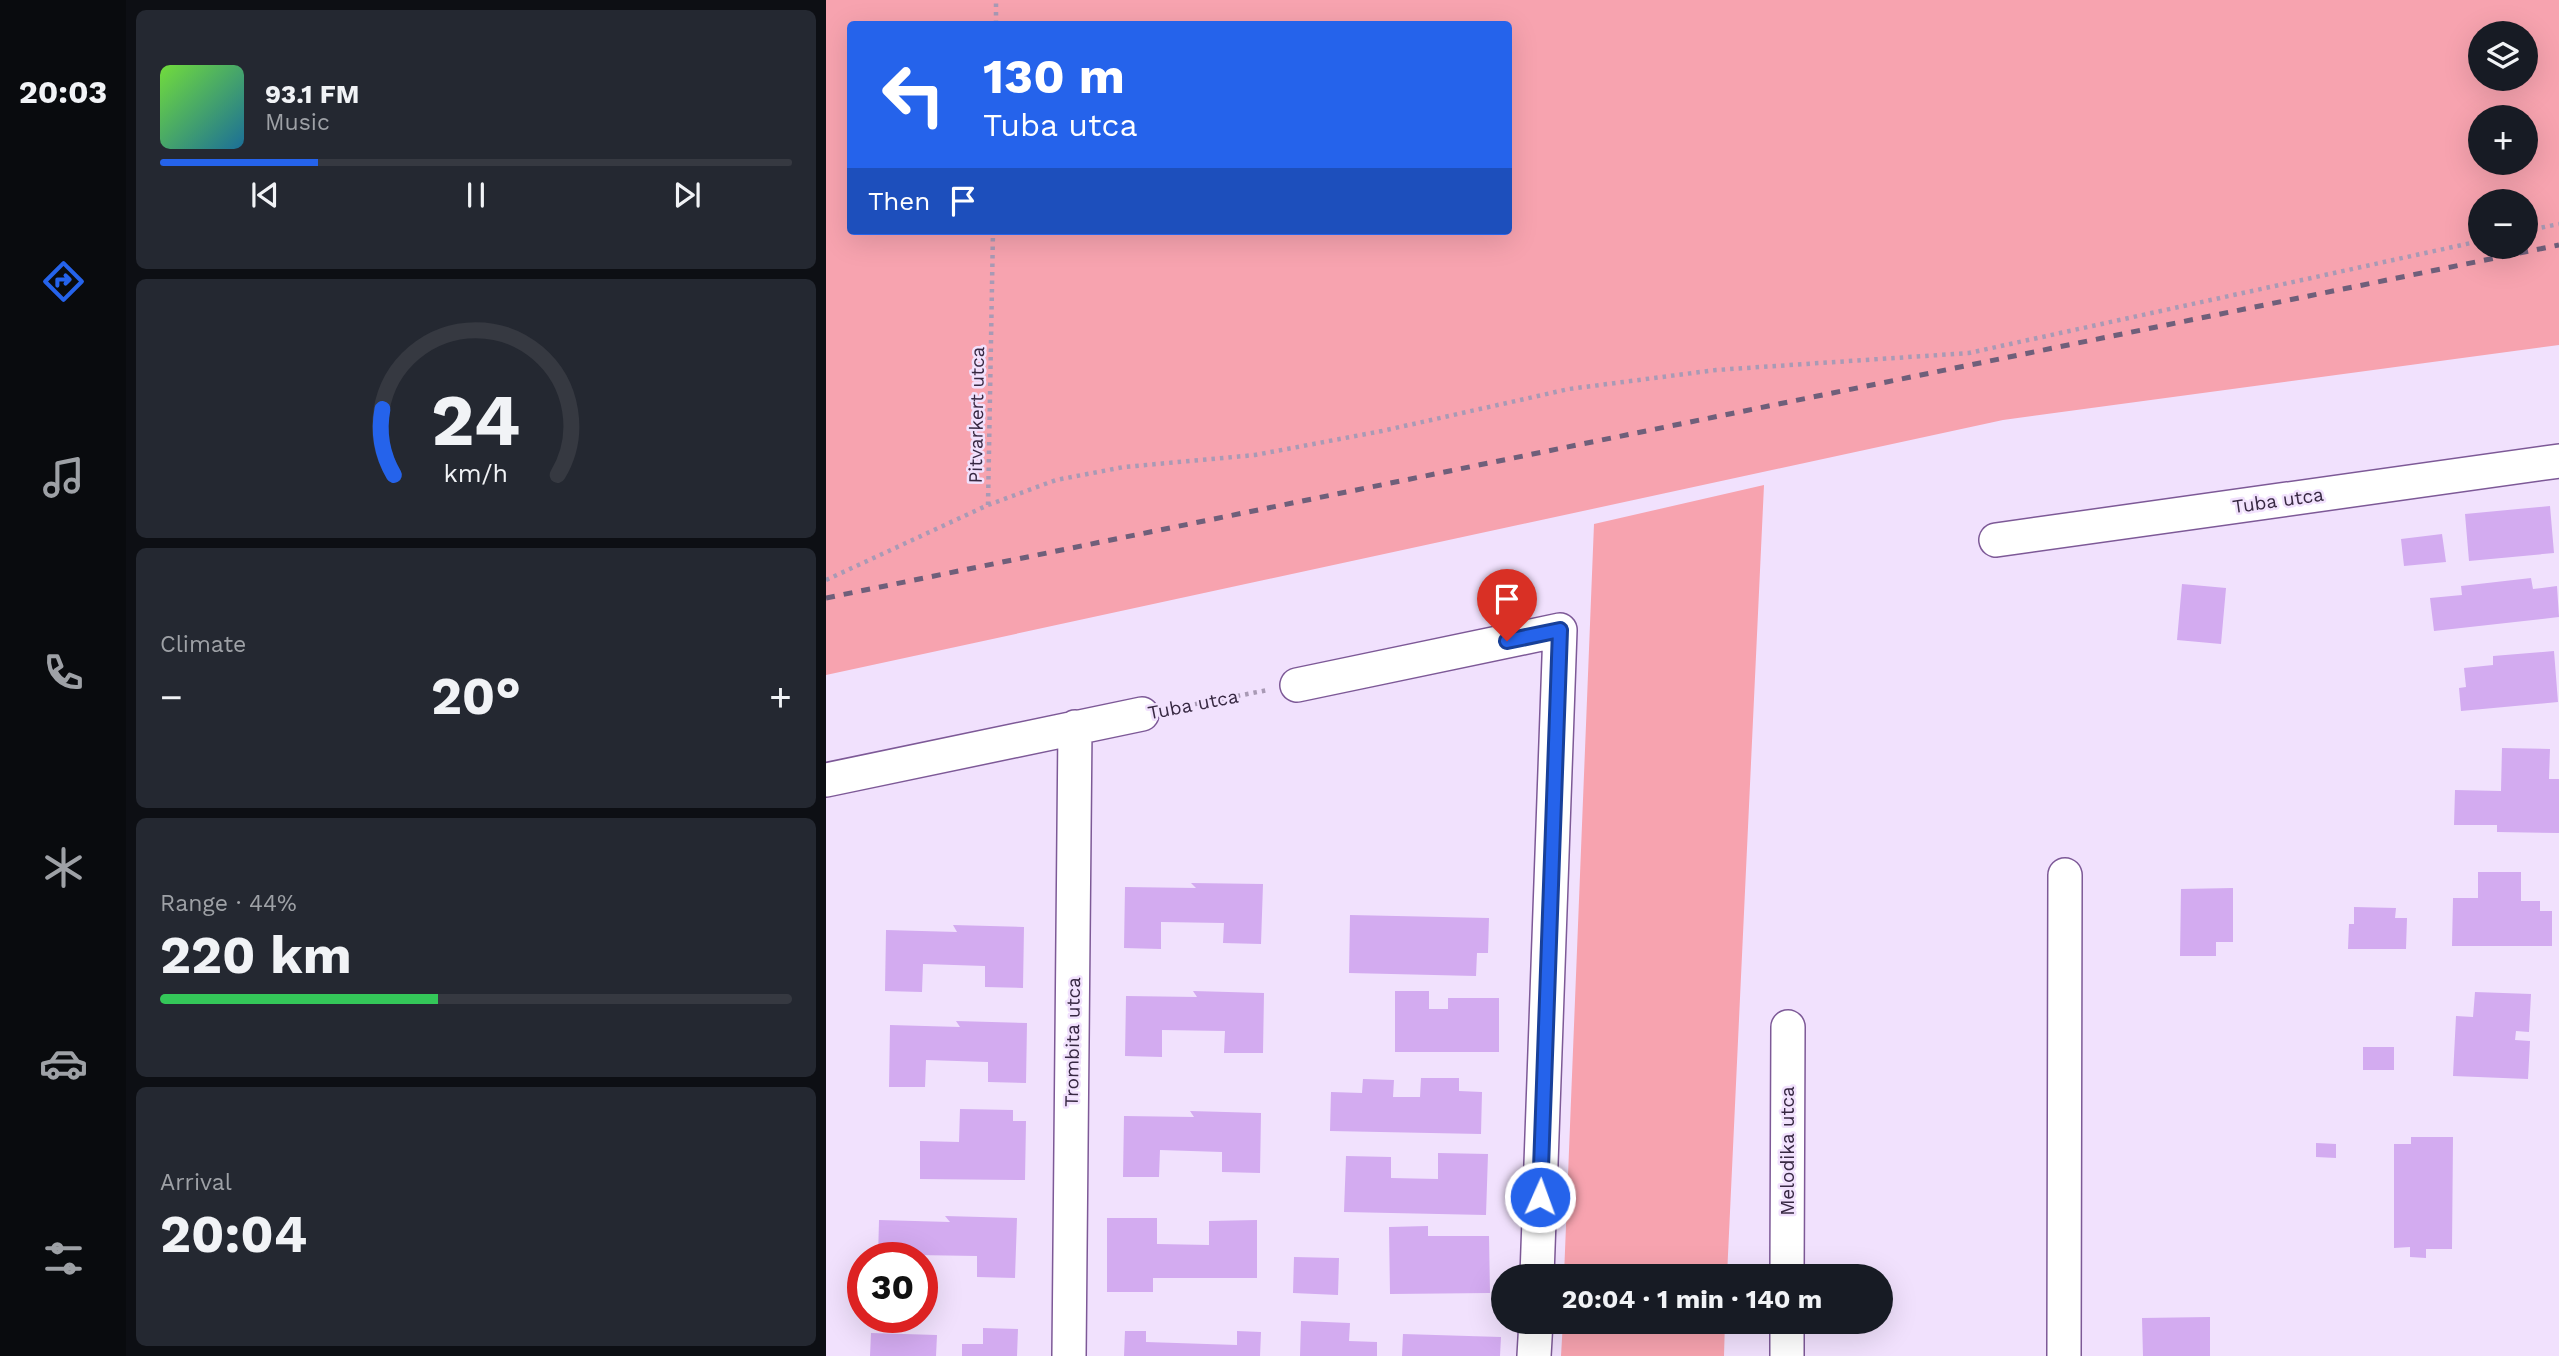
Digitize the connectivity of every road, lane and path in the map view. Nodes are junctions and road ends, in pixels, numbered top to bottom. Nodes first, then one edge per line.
1 (996, 0) edge
2 (996, 21) edge
3 (2559, 224) edge
4 (2538, 228) edge
5 (993, 235) edge
6 (2468, 244) edge
7 (2559, 461) edge
8 (988, 505) junction
9 (1996, 540) dead end
10 (826, 580) edge
11 (1297, 685) joint
12 (1142, 714) joint
13 (1075, 727) junction
14 (826, 780) edge
15 (2065, 875) dead end
16 (1788, 1027) dead end
17 (1537, 1264) edge
18 (1787, 1264) edge
19 (1535, 1334) edge
20 (1787, 1334) edge
21 (1069, 1356) edge
22 (1534, 1356) edge
23 (1787, 1356) edge
24 (2064, 1356) edge

1 - 2 path
3 - 4 path
5 - 8 path, Pitvarkert utca
6 - 8 path
7 - 9 street, Tuba utca
8 - 10 path, Pitvarkert utca
11 - 12 path, Tuba utca
11 - 17 street
12 - 13 street, Tuba utca
13 - 14 street, Tuba utca
13 - 21 street, Trombita utca
15 - 24 street
16 - 18 street, Melodika utca
19 - 22 street
20 - 23 street

